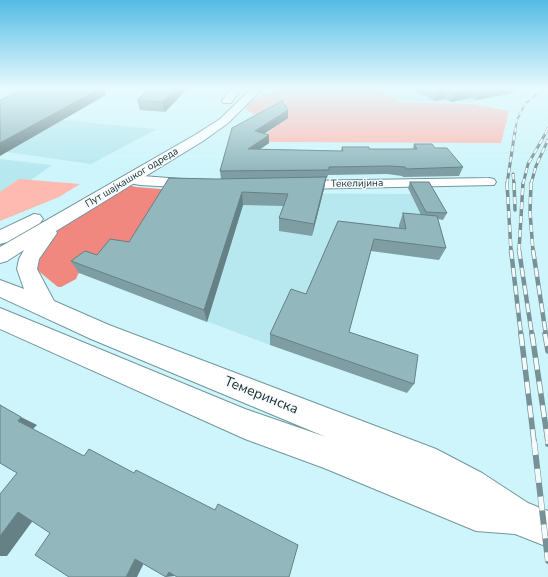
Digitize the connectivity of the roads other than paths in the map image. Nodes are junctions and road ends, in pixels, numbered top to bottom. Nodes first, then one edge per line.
1 (228, 116) edge
2 (178, 137) dead end
3 (130, 179) junction
4 (489, 182) dead end
5 (207, 185) edge
6 (286, 185) edge
7 (59, 213) junction
8 (0, 230) edge
9 (0, 238) edge
10 (0, 256) edge
11 (0, 288) edge
12 (45, 307) junction
13 (2, 320) edge
14 (532, 523) edge

1 - 3 main road, Пут шајкашког одреда
2 - 7 main road, Пут шајкашког одреда
3 - 5 street
3 - 7 main road, Пут шајкашког одреда
4 - 6 street, Текелијина
7 - 8 main road
7 - 9 main road, Пут шајкашког одреда
7 - 10 main road, Пут шајкашког одреда
7 - 12 main road
11 - 12 main road, Темеринска
12 - 14 main road, Темеринска
13 - 14 main road, Темеринска

